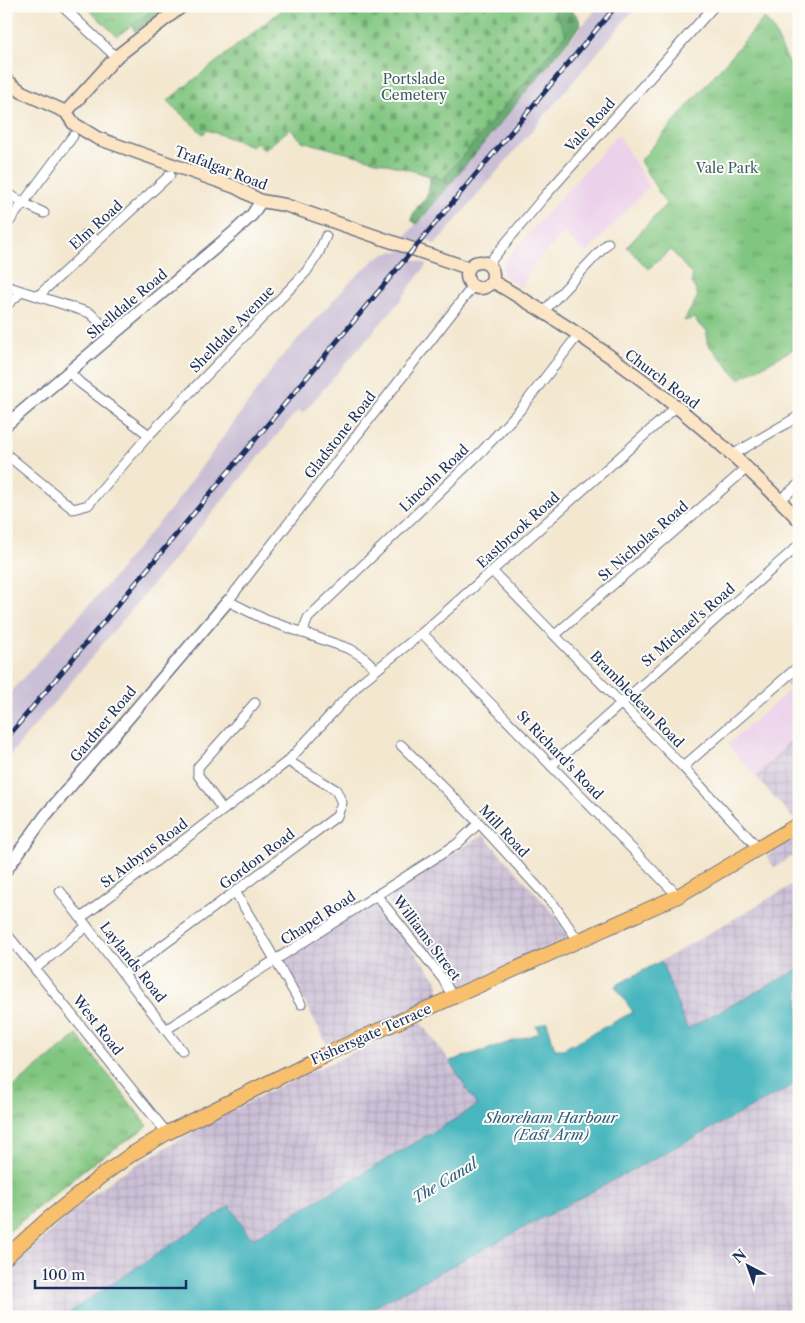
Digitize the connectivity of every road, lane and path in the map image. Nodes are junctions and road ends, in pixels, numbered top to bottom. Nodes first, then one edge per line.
1 (10, 6) edge
2 (62, 6) edge
3 (182, 6) edge
4 (714, 6) edge
5 (6, 9) edge
6 (116, 58) junction
7 (6, 80) edge
8 (66, 112) junction
9 (73, 136) dead end
10 (170, 175) dead end
11 (6, 192) edge
12 (261, 201) junction
13 (23, 203) junction
14 (44, 213) dead end
15 (6, 226) edge
16 (86, 234) dead end
17 (326, 236) dead end
18 (98, 241) junction
19 (608, 243) dead end
20 (488, 264) junction
21 (468, 268) junction
22 (492, 281) junction
23 (6, 286) edge
24 (474, 286) junction
25 (22, 291) junction
26 (40, 295) junction
27 (6, 306) edge
28 (544, 311) junction
29 (113, 335) junction
30 (578, 335) junction
31 (69, 372) junction
32 (675, 408) junction
33 (799, 416) edge
34 (6, 425) edge
35 (149, 435) junction
36 (6, 454) edge
37 (734, 454) junction
38 (748, 467) junction
39 (799, 484) edge
40 (780, 500) junction
41 (799, 520) edge
42 (799, 545) edge
43 (492, 571) junction
44 (228, 601) junction
45 (302, 632) junction
46 (422, 632) junction
47 (555, 635) junction
48 (799, 666) edge
49 (376, 669) junction
50 (620, 702) junction
51 (255, 703) dead end
52 (401, 745) dead end
53 (288, 761) junction
54 (551, 766) junction
55 (683, 767) junction
56 (223, 810) junction
57 (479, 823) junction
58 (799, 824) edge
59 (759, 849) junction
60 (6, 870) edge
61 (60, 892) dead end
62 (236, 893) junction
63 (377, 896) junction
64 (678, 896) junction
65 (84, 922) junction
66 (6, 933) edge
67 (579, 942) junction
68 (277, 960) junction
69 (36, 968) junction
70 (124, 974) junction
71 (453, 998) junction
72 (300, 1004) dead end
73 (167, 1029) junction
74 (182, 1051) dead end
75 (167, 1133) junction
76 (6, 1257) edge

1 - 5 street
2 - 6 street
3 - 6 main road
4 - 20 street, Vale Road
6 - 8 main road
7 - 8 main road, Trafalgar Road
8 - 12 main road, Trafalgar Road
9 - 13 street
10 - 18 street, Elm Road
11 - 13 street
12 - 21 main road, Trafalgar Road
12 - 29 street, Shelldale Road
13 - 14 street
13 - 15 street
16 - 18 street
17 - 35 street, Shelldale Avenue
18 - 26 street, Elm Road
19 - 28 street
20 - 21 main road
20 - 22 main road
21 - 24 main road
22 - 24 main road
22 - 28 main road, Church Road
23 - 25 street
24 - 44 street, Gladstone Road
25 - 26 street
25 - 27 street
26 - 29 street
28 - 30 main road, Church Road
29 - 31 street, Shelldale Road
30 - 32 main road, Church Road
30 - 45 street, Lincoln Road
31 - 34 street, Shelldale Road
31 - 35 street
32 - 37 main road, Church Road
32 - 43 street, Eastbrook Road
33 - 37 street
35 - 36 street, Shelldale Avenue
37 - 38 main road, Church Road
38 - 40 main road, Church Road
38 - 47 street, St Nicholas Road
39 - 40 street
40 - 41 main road, Church Road
42 - 50 street, St Michael's Road
43 - 46 street, Eastbrook Road
43 - 47 street, Brambledean Road
44 - 45 street
44 - 60 street, Gardner Road
45 - 49 street
46 - 49 street, Eastbrook Road
46 - 54 street, St Richard's Road
47 - 50 street, Brambledean Road
48 - 55 street
49 - 53 street, Eastbrook Road
50 - 54 street, St Michael's Road
50 - 55 street, Brambledean Road
51 - 56 street
52 - 57 street, Mill Road
53 - 56 street, St Aubyns Road
53 - 62 street, Gordon Road
54 - 64 street, St Richard's Road
55 - 59 street, Brambledean Road
56 - 65 street, St Aubyns Road
57 - 63 street, Chapel Road
57 - 67 street, Mill Road
58 - 59 main road, Fishersgate Terrace
59 - 64 main road, Fishersgate Terrace
61 - 65 street, Laylands Road
62 - 68 street
62 - 70 street, Gordon Road
63 - 68 street, Chapel Road
63 - 71 street, Williams Street
64 - 67 main road, Fishersgate Terrace
65 - 69 street, St Aubyns Road
65 - 70 street, Laylands Road
66 - 69 street, West Road
67 - 71 main road, Fishersgate Terrace
68 - 72 street
68 - 73 street, Chapel Road
69 - 75 street, West Road
70 - 73 street, Laylands Road
71 - 75 main road, Fishersgate Terrace
73 - 74 street, Laylands Road
75 - 76 main road, Fishersgate Terrace

